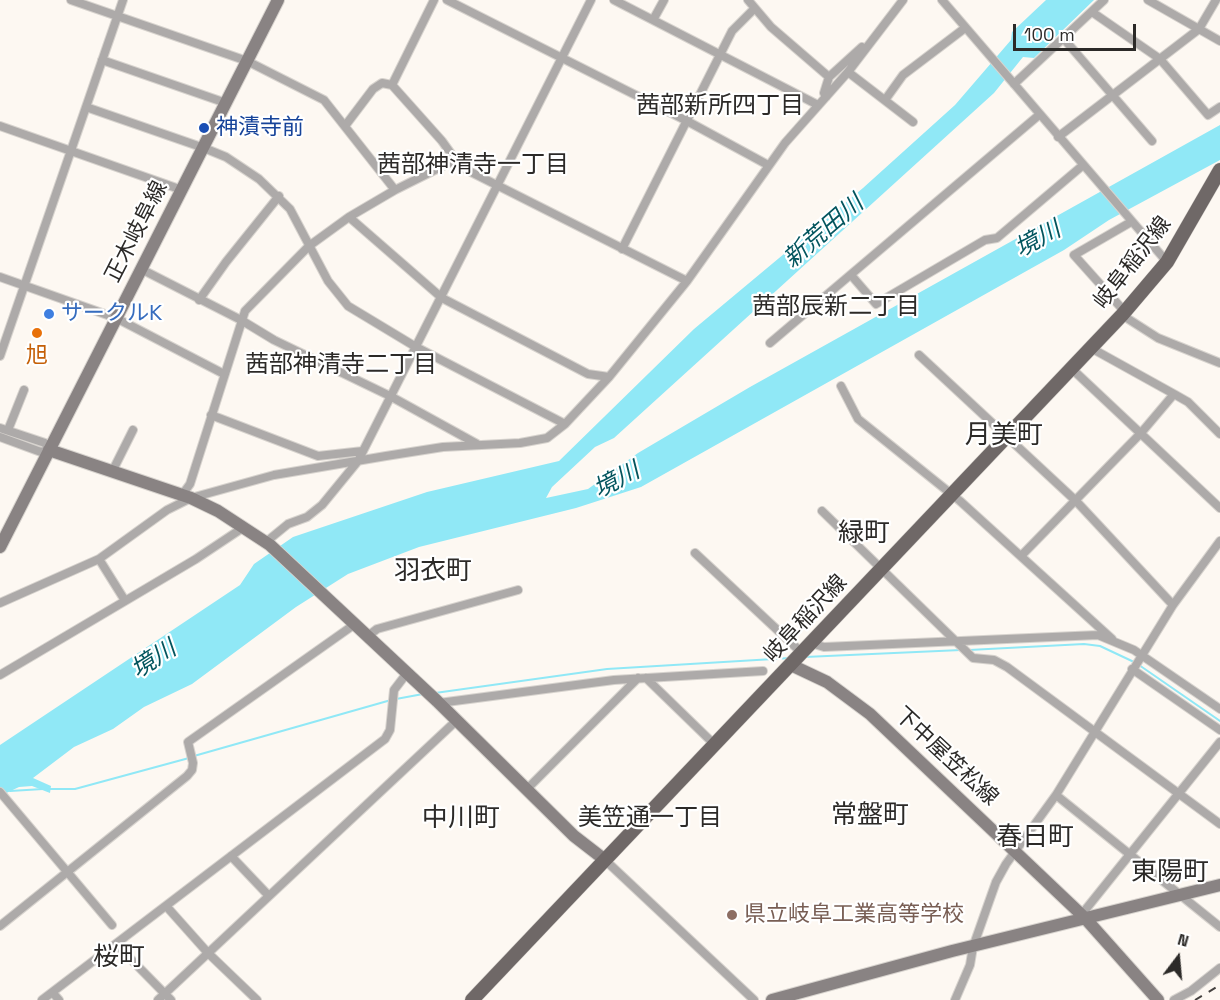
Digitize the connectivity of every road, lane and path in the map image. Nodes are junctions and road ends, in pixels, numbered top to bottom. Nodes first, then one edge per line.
1 (71, 0) edge
2 (123, 0) edge
3 (278, 0) edge
4 (434, 0) edge
5 (447, 0) edge
6 (591, 0) edge
7 (614, 0) edge
8 (663, 0) edge
9 (748, 0) edge
10 (903, 0) edge
11 (942, 0) edge
12 (1104, 0) edge
13 (1148, 0) edge
14 (1216, 0) edge
15 (754, 9) junction
16 (1092, 12) junction
17 (117, 16) junction
18 (653, 20) junction
19 (965, 28) junction
20 (1199, 29) junction
21 (1064, 39) junction
22 (1220, 41) edge
23 (869, 44) junction
24 (721, 54) junction
25 (561, 59) junction
26 (1160, 59) junction
27 (102, 60) junction
28 (247, 61) junction
29 (848, 72) junction
30 (829, 77) junction
31 (1012, 83) junction
32 (392, 85) junction
33 (1113, 94) junction
34 (826, 97) junction
35 (885, 100) junction
36 (226, 104) junction
37 (818, 105) junction
38 (86, 107) junction
39 (1220, 107) edge
40 (1039, 115) junction
41 (687, 121) junction
42 (913, 122) dead end
43 (0, 126) edge
44 (345, 126) junction
45 (1058, 137) junction
46 (1152, 141) dead end
47 (204, 148) junction
48 (70, 151) junction
49 (451, 162) junction
50 (768, 165) junction
51 (1082, 166) junction
52 (1220, 170) edge
53 (496, 186) junction
54 (182, 190) junction
55 (395, 190) junction
56 (279, 196) junction
57 (349, 217) junction
58 (1130, 221) junction
59 (309, 246) junction
60 (622, 249) junction
61 (1167, 262) junction
62 (141, 269) junction
63 (851, 275) junction
64 (0, 277) edge
65 (687, 281) junction
66 (24, 285) junction
67 (442, 298) junction
68 (199, 300) junction
69 (1124, 314) junction
70 (116, 318) junction
71 (241, 320) junction
72 (770, 344) dead end
73 (416, 347) junction
74 (1090, 348) junction
75 (919, 355) dead end
76 (0, 356) edge
77 (1220, 363) edge
78 (1071, 368) junction
79 (224, 374) junction
80 (609, 377) junction
81 (841, 387) dead end
82 (24, 390) dead end
83 (1174, 394) junction
84 (390, 396) junction
85 (211, 415) junction
86 (565, 424) junction
87 (4, 429) edge
88 (133, 430) dead end
89 (1141, 433) junction
90 (462, 434) junction
91 (1220, 434) edge
92 (0, 437) edge
93 (1006, 437) junction
94 (477, 444) junction
95 (443, 447) junction
96 (49, 450) junction
97 (363, 451) junction
98 (358, 461) junction
99 (112, 472) junction
100 (951, 495) junction
101 (187, 497) junction
102 (1076, 501) junction
103 (1220, 508) edge
104 (822, 511) dead end
105 (244, 527) junction
106 (4, 530) edge
107 (1220, 541) edge
108 (268, 543) junction
109 (0, 547) edge
110 (695, 554) dead end
111 (1022, 556) junction
112 (99, 559) junction
113 (881, 570) junction
114 (518, 590) dead end
115 (124, 600) junction
116 (0, 603) edge
117 (1173, 605) junction
118 (355, 624) junction
119 (368, 636) junction
120 (1112, 639) junction
121 (959, 641) junction
122 (800, 656) junction
123 (1136, 662) junction
124 (763, 671) dead end
125 (407, 673) junction
126 (0, 675) edge
127 (642, 678) junction
128 (438, 702) junction
129 (1220, 709) edge
130 (456, 721) junction
131 (1094, 730) junction
132 (1220, 730) edge
133 (1220, 742) edge
134 (715, 745) junction
135 (526, 790) junction
136 (0, 792) edge
137 (1179, 794) junction
138 (1056, 795) junction
139 (1220, 824) edge
140 (1016, 852) junction
141 (1131, 853) junction
142 (231, 856) junction
143 (605, 860) junction
144 (68, 872) junction
145 (1220, 885) edge
146 (1180, 894) junction
147 (269, 896) junction
148 (167, 907) junction
149 (1085, 918) junction
150 (0, 926) edge
151 (112, 926) dead end
152 (1220, 927) edge
153 (117, 945) junction
154 (973, 947) junction
155 (208, 953) junction
156 (1220, 968) edge
157 (53, 993) junction
158 (164, 998) edge
159 (42, 1000) edge
160 (59, 1000) edge
161 (257, 1000) edge
162 (472, 1000) edge
163 (754, 1000) edge
164 (772, 1000) edge
165 (955, 1000) edge
166 (1158, 1000) edge
167 (1174, 1000) edge

1 - 17 street
2 - 17 street
3 - 28 street, 正木岐阜線
4 - 32 street
5 - 25 street
6 - 25 street
7 - 18 street
8 - 18 street
9 - 15 street
10 - 23 street
11 - 19 street
12 - 16 street
13 - 20 street
14 - 20 street
15 - 24 street
15 - 30 street
16 - 21 street
16 - 26 street
17 - 27 street
17 - 28 street
18 - 24 street
19 - 31 street
19 - 35 street
20 - 22 street
20 - 26 street
21 - 31 street
21 - 33 street
23 - 29 street
23 - 30 street
24 - 37 street
24 - 41 street
25 - 41 street
25 - 53 street
26 - 33 street
26 - 39 street
27 - 36 street
27 - 38 street
28 - 36 street, 正木岐阜線
28 - 44 street
29 - 34 street
29 - 35 street
30 - 34 street
31 - 40 street
32 - 44 street
32 - 49 street
33 - 45 street
33 - 46 street
34 - 37 street
35 - 42 street
36 - 47 street, 正木岐阜線
37 - 50 street
38 - 47 street
38 - 48 street
40 - 45 street
40 - 63 street
41 - 50 street
41 - 60 street
43 - 48 street
44 - 55 street
45 - 51 street
47 - 54 street, 正木岐阜線
47 - 56 street
48 - 54 street
48 - 66 street
49 - 53 street
49 - 55 street
50 - 65 street
51 - 58 street
51 - 63 street
52 - 61 main road, 岐阜稲沢線
53 - 60 street
53 - 67 street
54 - 62 street, 正木岐阜線
55 - 57 street
56 - 59 street
56 - 68 street
57 - 59 street
57 - 67 street
58 - 61 street
58 - 69 street
59 - 71 street
59 - 73 street
60 - 65 street
61 - 69 main road, 岐阜稲沢線
62 - 68 street
62 - 70 street, 正木岐阜線
63 - 72 street
64 - 66 street
65 - 80 street
66 - 70 street
66 - 76 street
67 - 73 street
67 - 80 street
68 - 71 street
69 - 74 main road, 岐阜稲沢線
69 - 77 street
70 - 79 street
70 - 96 street, 正木岐阜線
71 - 79 street
71 - 84 street
73 - 84 street
73 - 86 street
74 - 78 main road, 岐阜稲沢線
74 - 83 street
75 - 93 street
78 - 89 street
78 - 93 main road, 岐阜稲沢線
79 - 85 street
80 - 86 street
81 - 100 street
82 - 87 street
83 - 89 street
83 - 91 street
84 - 90 street
84 - 97 street
85 - 97 street
85 - 101 street
86 - 94 street
87 - 96 street
88 - 99 street
89 - 102 street
89 - 103 street
90 - 94 street
90 - 95 street
92 - 96 street
93 - 100 main road, 岐阜稲沢線
93 - 102 street
94 - 95 street
95 - 98 street
96 - 99 street
96 - 106 street, 正木岐阜線
97 - 98 street
98 - 101 street
98 - 108 street
99 - 101 street
100 - 111 street
100 - 113 main road, 岐阜稲沢線
101 - 105 street
101 - 112 street
102 - 111 street
102 - 117 street
104 - 113 street
105 - 108 street
105 - 115 street
106 - 109 street, 正木岐阜線
107 - 117 street
108 - 118 street
110 - 122 street
111 - 120 street
112 - 115 street
112 - 116 street
113 - 121 street
113 - 122 main road, 岐阜稲沢線
114 - 119 street
115 - 126 street
117 - 123 street
118 - 119 street
118 - 144 street
119 - 125 street
120 - 121 street
120 - 123 street
121 - 122 street
121 - 131 street
122 - 134 main road, 岐阜稲沢線
122 - 140 street, 下中屋笠松線
123 - 129 street
123 - 131 street
123 - 132 street
124 - 127 street
125 - 128 street
125 - 142 street
127 - 128 street
127 - 134 street
127 - 135 street
128 - 130 street
130 - 135 street
130 - 147 street
131 - 137 street
131 - 138 street
133 - 137 street
134 - 143 main road, 岐阜稲沢線
135 - 143 street
136 - 144 street
137 - 139 street
137 - 141 street
138 - 140 street
138 - 141 street
140 - 149 street, 下中屋笠松線
140 - 154 street
141 - 146 street
141 - 149 street
142 - 147 street
142 - 148 street
143 - 162 main road, 岐阜稲沢線
143 - 163 street
144 - 150 street
144 - 151 street
145 - 146 street
146 - 149 street
146 - 152 street
147 - 155 street
148 - 153 street
148 - 155 street
149 - 154 street
149 - 166 street, 下中屋笠松線
153 - 157 street
153 - 158 street
154 - 164 street
154 - 165 street
155 - 158 street
155 - 161 street
156 - 167 street
157 - 159 street
157 - 160 street

